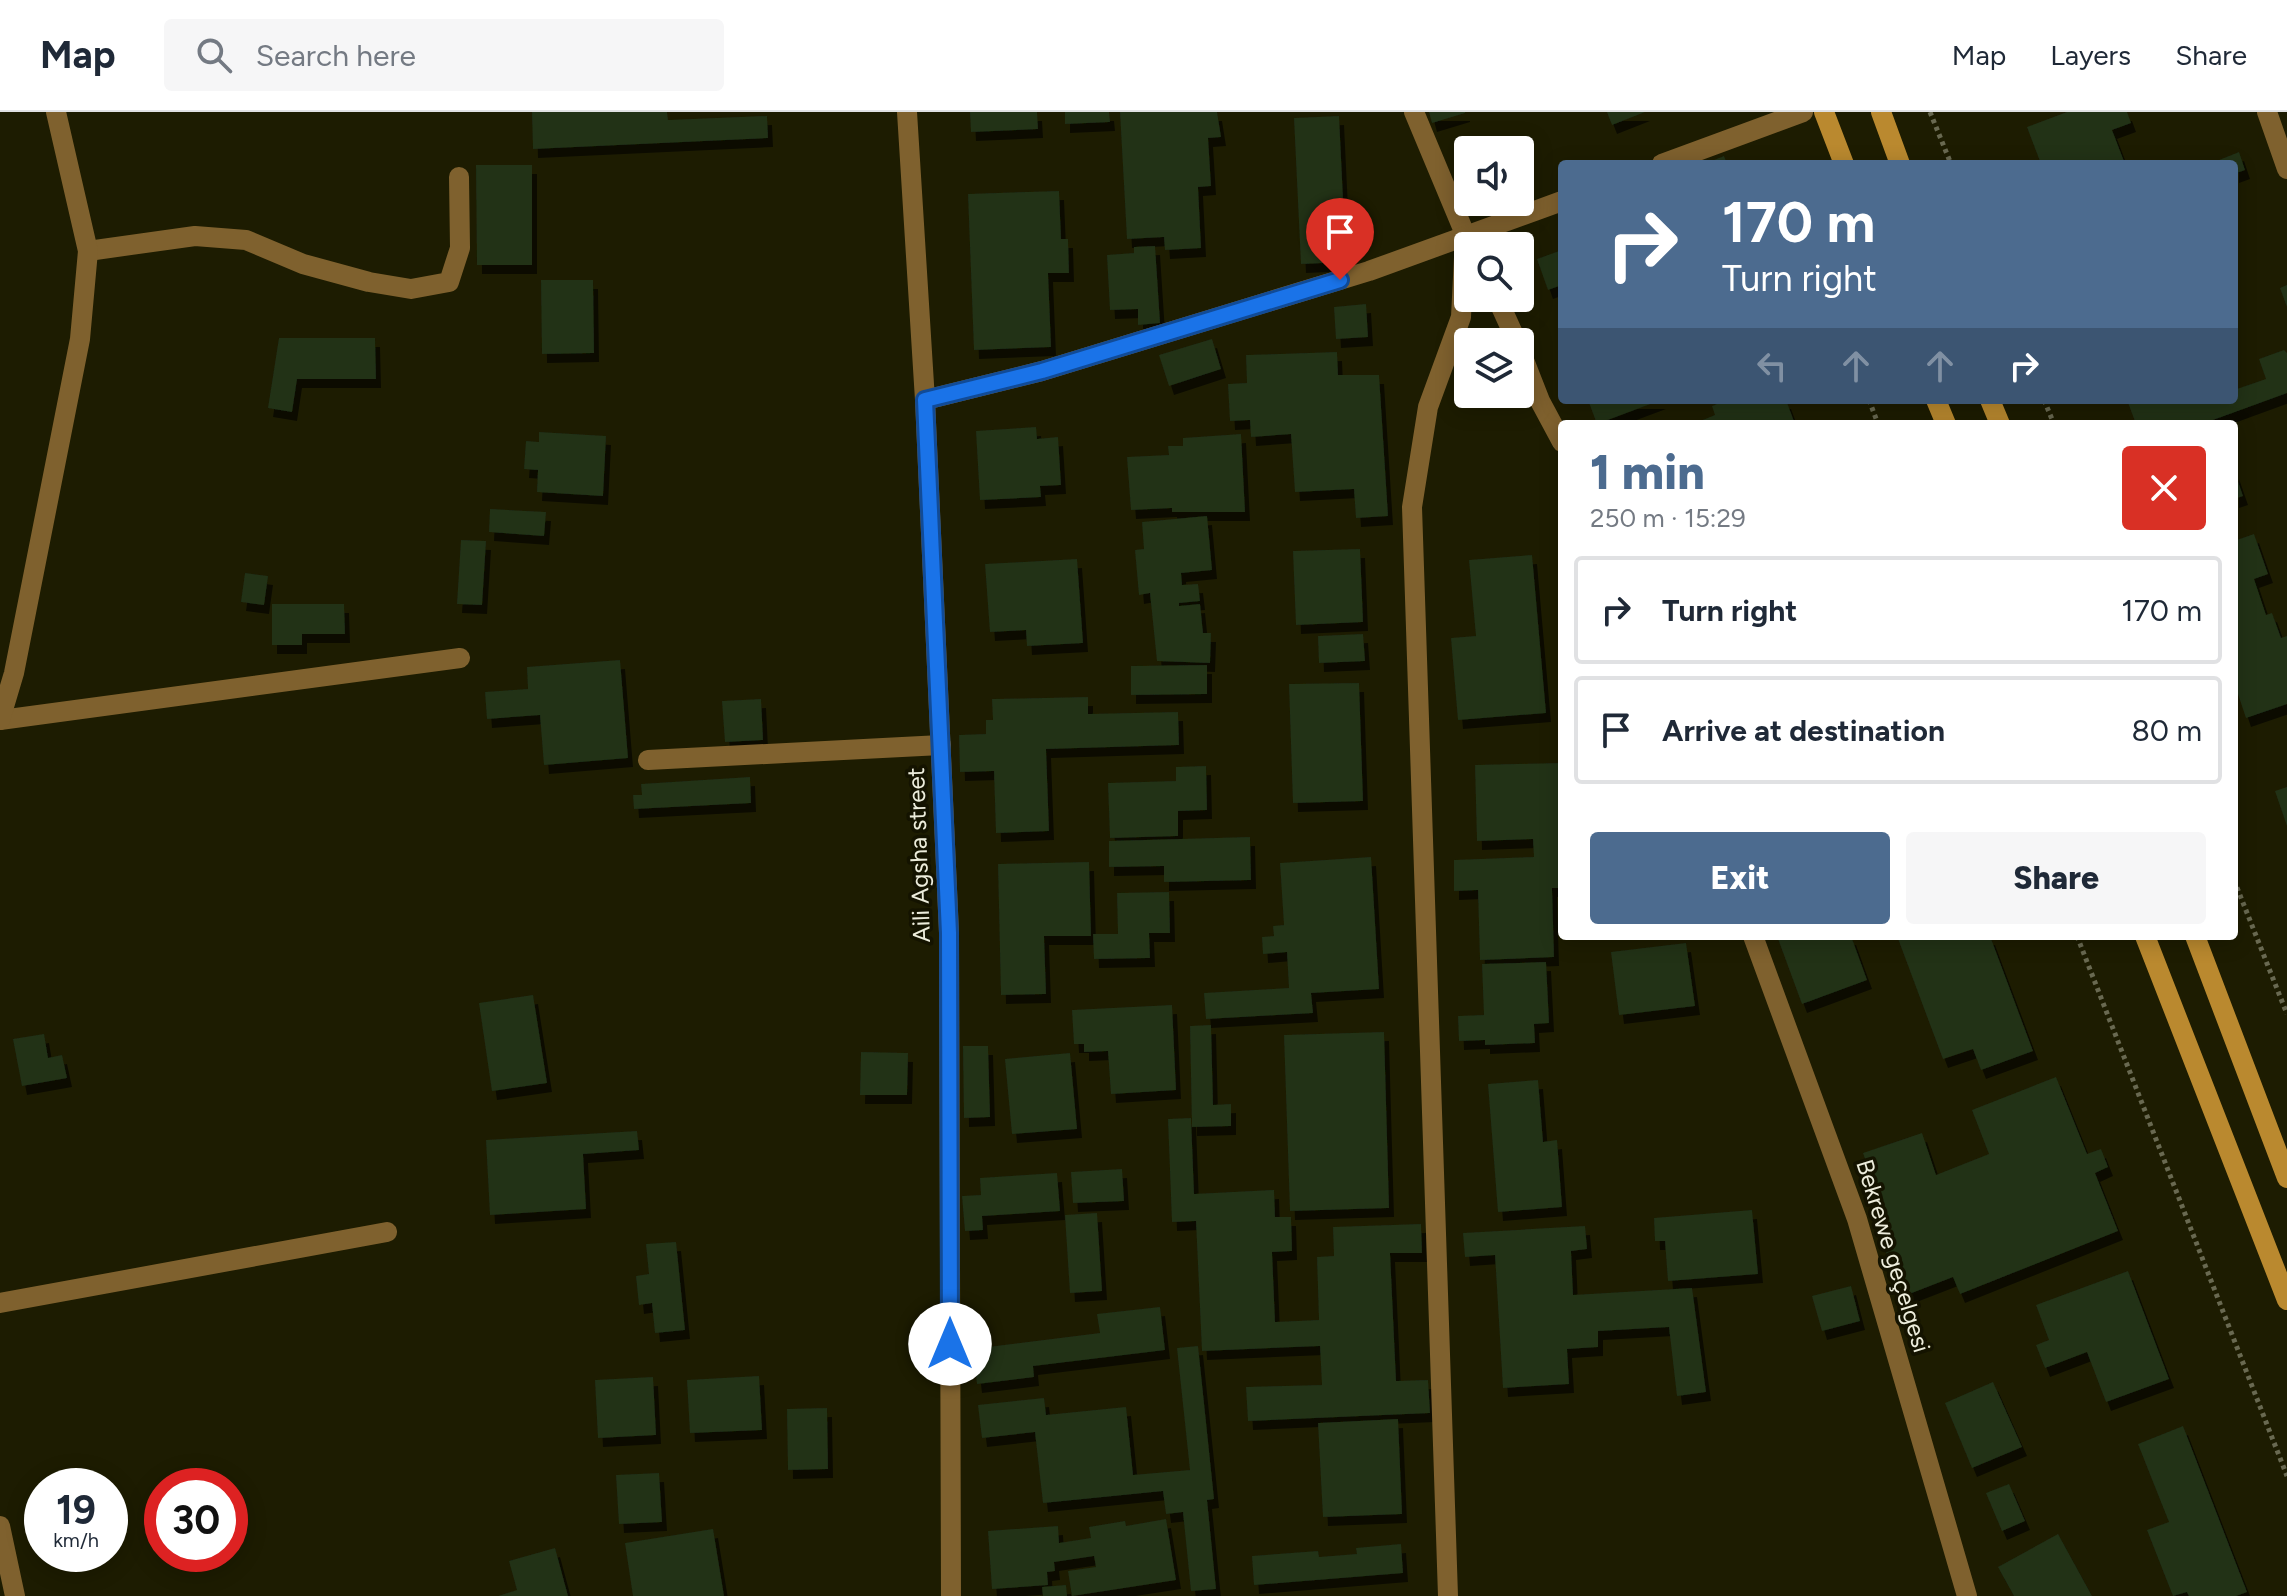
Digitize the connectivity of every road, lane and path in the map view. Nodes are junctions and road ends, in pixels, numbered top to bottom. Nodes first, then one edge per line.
1 (56, 112) edge
2 (907, 112) edge
3 (1414, 112) edge
4 (1803, 112) edge
5 (1824, 112) edge
6 (1881, 112) edge
7 (1930, 112) edge
8 (2267, 112) edge
9 (1673, 160) edge
10 (1842, 160) edge
11 (1899, 160) edge
12 (1949, 160) edge
13 (2287, 169) edge
14 (459, 177) dead end
15 (1558, 203) edge
16 (1464, 232) edge
17 (1489, 232) edge
18 (1454, 245) edge
19 (88, 251) junction
20 (1461, 312) edge
21 (1534, 386) edge
22 (925, 400) junction
23 (1558, 435) edge
24 (460, 658) dead end
25 (0, 720) edge
26 (941, 745) junction
27 (648, 760) dead end
28 (2238, 890) edge
29 (1754, 940) edge
30 (2079, 940) edge
31 (2147, 940) edge
32 (2197, 940) edge
33 (2287, 1014) edge
34 (2287, 1178) edge
35 (387, 1232) dead end
36 (2287, 1300) edge
37 (0, 1303) edge
38 (2287, 1476) edge
39 (0, 1526) edge
40 (15, 1596) edge
41 (951, 1596) edge
42 (1448, 1596) edge
43 (1967, 1596) edge

1 - 19 street
2 - 22 street, Aili Agsha street
3 - 16 street
4 - 9 street
5 - 10 main road
6 - 11 main road
7 - 12 path
8 - 13 street
14 - 19 street
15 - 17 street
18 - 22 street
19 - 25 street
20 - 42 street
21 - 23 street
22 - 26 street, Aili Agsha street
24 - 25 street
26 - 27 street
26 - 41 street, Aili Agsha street
28 - 33 path
29 - 43 street, Bekrewe geçelgesi
30 - 38 path
31 - 36 main road
32 - 34 main road
35 - 37 street
39 - 40 street

